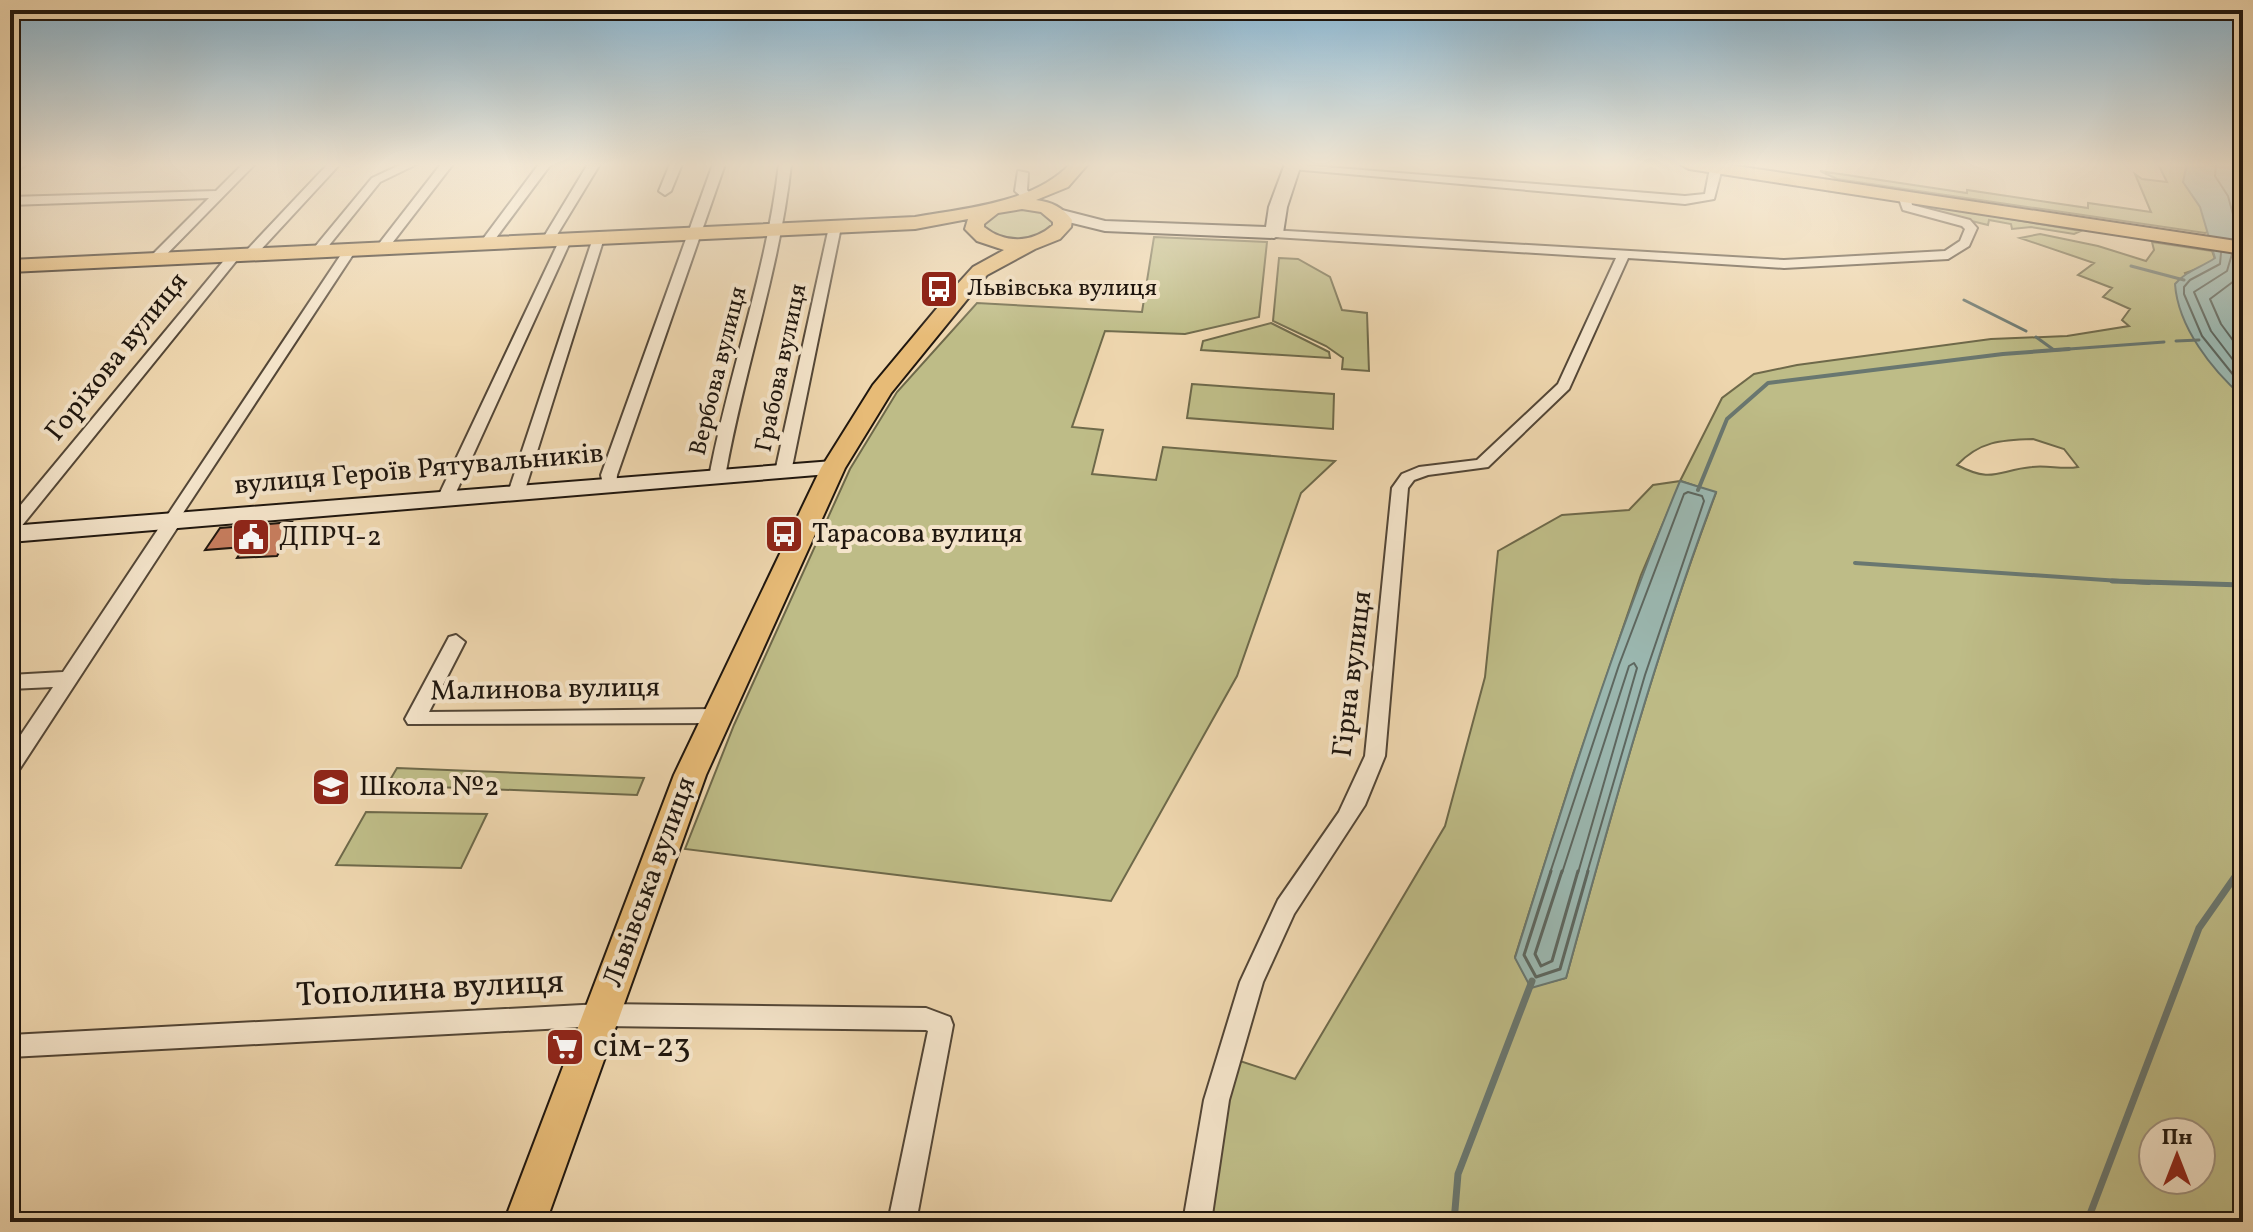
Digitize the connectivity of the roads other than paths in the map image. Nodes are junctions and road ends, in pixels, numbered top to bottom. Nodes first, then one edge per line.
1 (192, 221) edge
2 (277, 221) edge
3 (342, 221) edge
4 (403, 221) edge
5 (500, 221) edge
6 (566, 221) edge
7 (699, 221) edge
8 (777, 221) edge
9 (923, 221) edge
10 (976, 221) edge
11 (1063, 221) edge
12 (1088, 221) edge
13 (1276, 221) edge
14 (1960, 221) edge
15 (2075, 221) edge
16 (915, 223) junction
17 (1105, 226) junction
18 (835, 227) junction
19 (776, 230) junction
20 (695, 233) junction
21 (1274, 233) junction
22 (983, 237) junction
23 (598, 238) junction
24 (557, 240) junction
25 (1038, 242) junction
26 (486, 243) junction
27 (382, 248) junction
28 (2243, 248) edge
29 (350, 250) junction
30 (318, 251) junction
31 (243, 255) junction
32 (1623, 255) junction
33 (155, 259) junction
34 (10, 266) edge
35 (980, 271) junction
36 (833, 468) junction
37 (783, 472) junction
38 (717, 477) junction
39 (610, 485) junction
40 (516, 493) junction
41 (445, 499) junction
42 (173, 519) junction
43 (10, 531) edge
44 (456, 642) dead end
45 (69, 679) junction
46 (10, 682) edge
47 (715, 716) junction
48 (10, 767) edge
49 (601, 1015) junction
50 (10, 1046) edge
51 (525, 1222) edge
52 (902, 1222) edge
53 (1197, 1222) edge

1 - 33 street
2 - 31 street, Горіхова вулиця
3 - 30 street
4 - 27 street
5 - 26 street
6 - 24 street
7 - 20 street
8 - 19 street, Вербова вулиця
9 - 16 main road
10 - 22 main road
11 - 25 main road
12 - 17 street
13 - 21 street
14 - 32 street
15 - 28 main road
16 - 18 main road
16 - 22 main road
17 - 21 street
17 - 25 street
18 - 19 main road
18 - 37 street, Грабова вулиця
19 - 20 main road
19 - 38 street, Вербова вулиця
20 - 23 main road
20 - 39 street
21 - 32 street
22 - 25 main road
22 - 35 main road
23 - 24 main road
23 - 40 street
24 - 26 main road
24 - 41 street
25 - 35 main road, Львівська вулиця
26 - 27 main road
27 - 29 main road
29 - 30 main road
29 - 42 street
30 - 31 main road
31 - 33 main road
31 - 43 street, Горіхова вулиця
32 - 53 street, Гірна вулиця
33 - 34 main road
35 - 36 main road, Львівська вулиця
36 - 37 street, вулиця Героїв Рятувальників
36 - 47 main road, Львівська вулиця
37 - 38 street, вулиця Героїв Рятувальників
38 - 39 street, вулиця Героїв Рятувальників
39 - 40 street, вулиця Героїв Рятувальників
40 - 41 street, вулиця Героїв Рятувальників
41 - 42 street, вулиця Героїв Рятувальників
42 - 43 street, вулиця Героїв Рятувальників
42 - 45 street
44 - 47 street, Малинова вулиця
45 - 46 street
45 - 48 street
47 - 49 main road, Львівська вулиця
49 - 50 street, Тополина вулиця
49 - 51 main road, Львівська вулиця
49 - 52 street, Тополина вулиця

